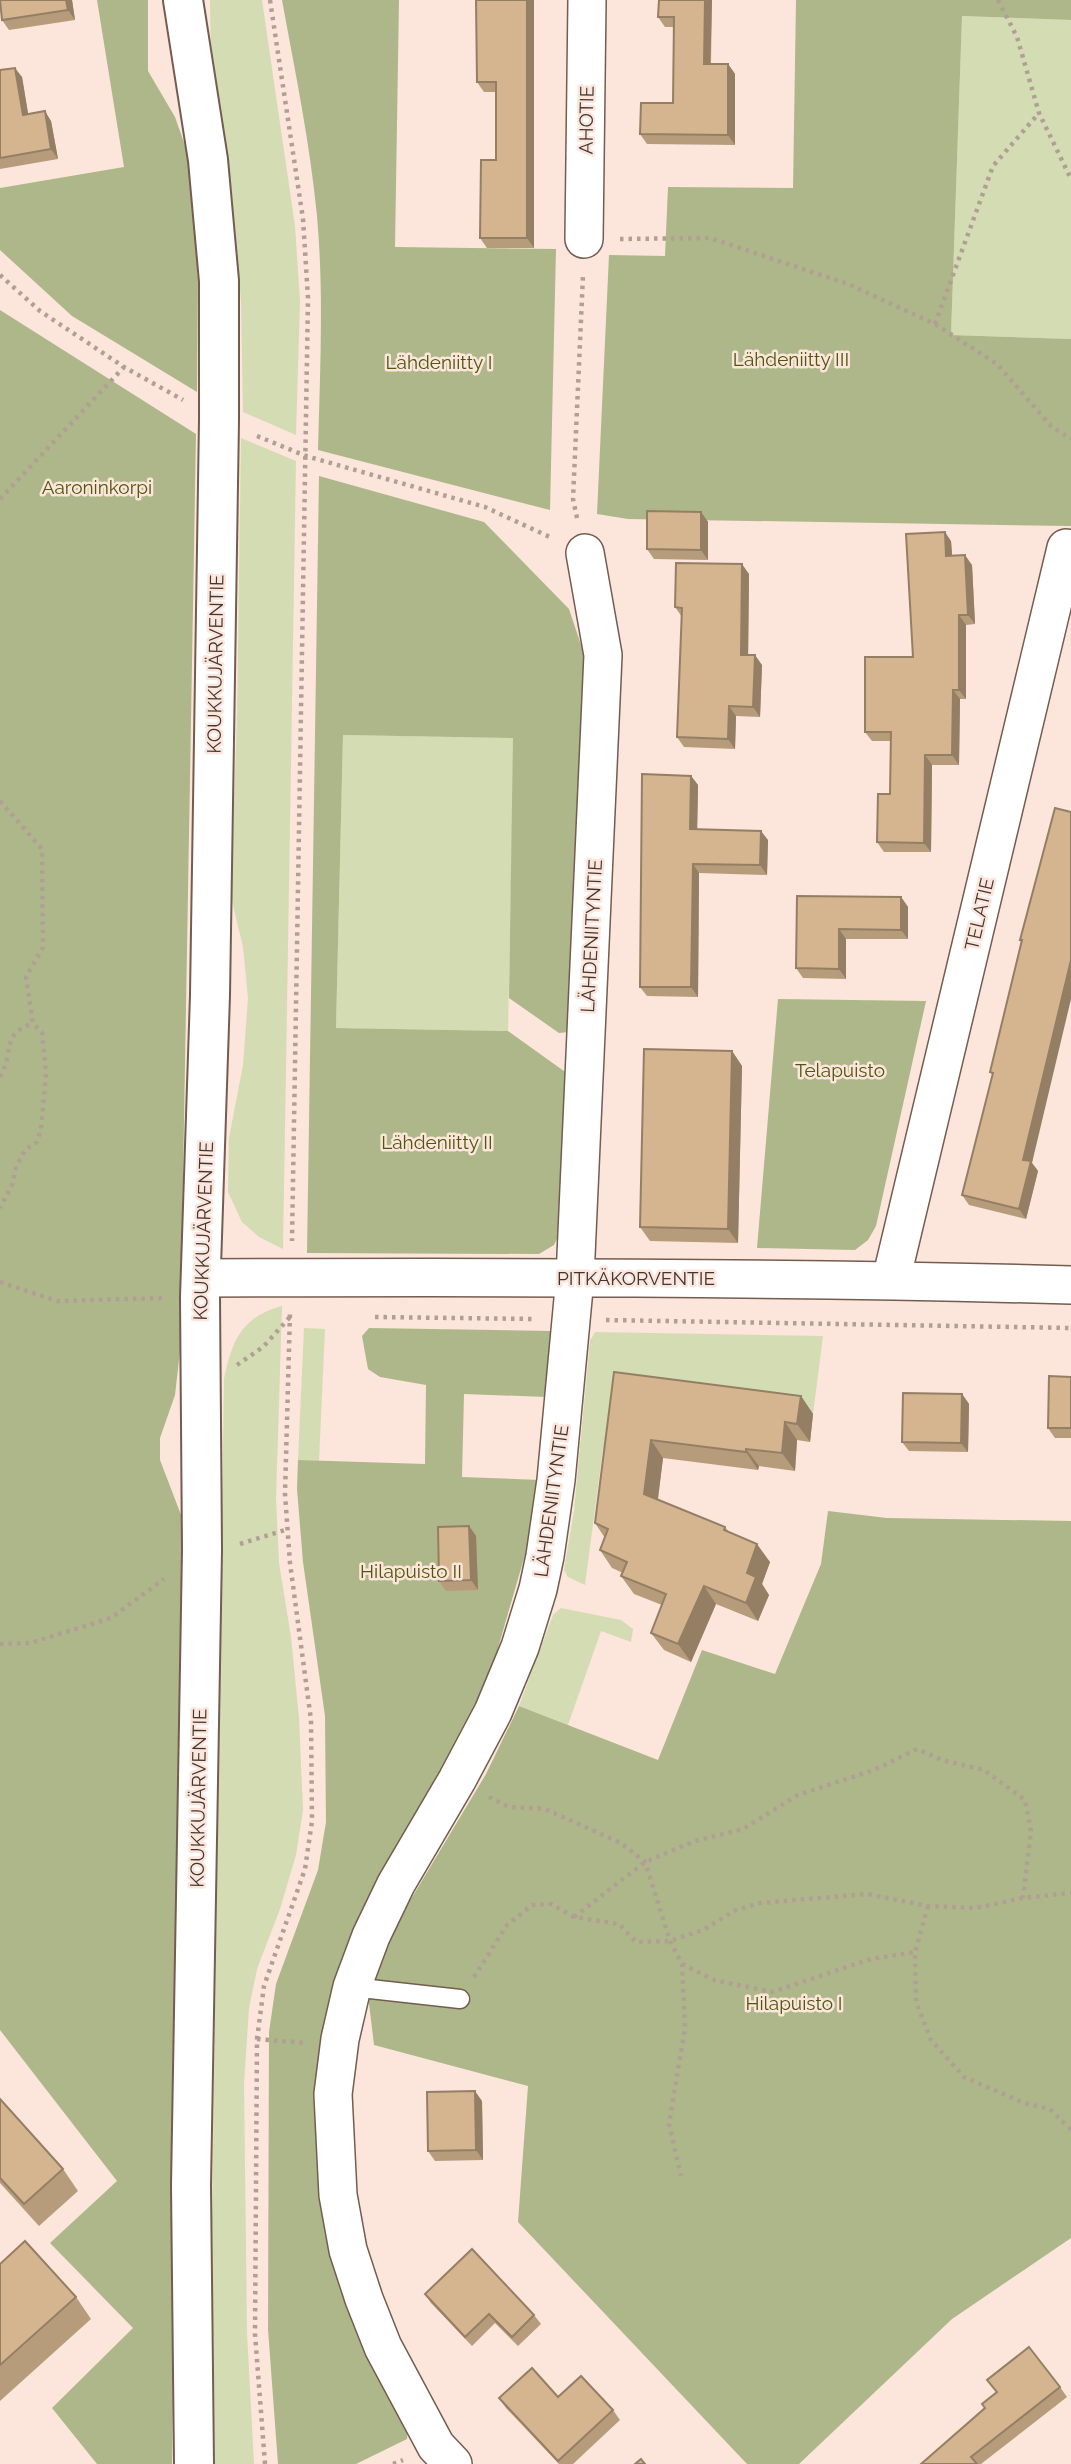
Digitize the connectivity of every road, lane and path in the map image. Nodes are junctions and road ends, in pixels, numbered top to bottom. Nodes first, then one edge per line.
1 (183, 0) edge
2 (270, 0) edge
3 (587, 0) edge
4 (998, 0) edge
5 (1039, 113) junction
6 (1071, 178) edge
7 (584, 239) junction
8 (0, 275) edge
9 (935, 324) junction
10 (124, 367) junction
11 (219, 420) junction
12 (1071, 439) edge
13 (306, 456) junction
14 (0, 499) edge
15 (1066, 548) dead end
16 (585, 553) junction
17 (0, 801) edge
18 (33, 1023) junction
19 (0, 1077) edge
20 (0, 1208) edge
21 (291, 1278) junction
22 (575, 1278) junction
23 (891, 1280) junction
24 (0, 1282) edge
25 (1071, 1284) edge
26 (201, 1288) junction
27 (290, 1317) junction
28 (371, 1317) dead end
29 (572, 1320) junction
30 (1071, 1328) edge
31 (201, 1371) junction
32 (288, 1530) junction
33 (202, 1550) junction
34 (0, 1644) edge
35 (457, 1780) junction
36 (645, 1863) junction
37 (1071, 1893) edge
38 (1023, 1898) junction
39 (928, 1906) junction
40 (574, 1917) junction
41 (670, 1941) junction
42 (915, 1952) junction
43 (682, 1964) junction
44 (352, 1987) junction
45 (460, 1999) joint
46 (257, 2039) junction
47 (340, 2039) junction
48 (1071, 2130) edge
49 (681, 2176) dead end
50 (194, 2464) edge
51 (265, 2464) edge
52 (453, 2464) edge

1 - 11 street, KOUKKUJÄRVENTIE
2 - 13 path
3 - 7 street, AHOTIE
4 - 5 path
5 - 6 path
5 - 9 path
7 - 9 path
7 - 16 path
8 - 10 path
9 - 12 path
10 - 11 path
10 - 14 path
11 - 13 path
11 - 26 street, KOUKKUJÄRVENTIE
13 - 16 path
13 - 21 path
15 - 23 street, TELATIE
16 - 22 street, LÄHDENIITYNTIE
17 - 18 path
18 - 19 path
18 - 20 path
21 - 22 street, PITKÄKORVENTIE
21 - 26 street, PITKÄKORVENTIE
21 - 27 path
22 - 23 street, PITKÄKORVENTIE
22 - 29 street, LÄHDENIITYNTIE
23 - 25 street, PITKÄKORVENTIE
24 - 26 path
26 - 31 street, KOUKKUJÄRVENTIE
27 - 31 path
27 - 32 path
28 - 29 path
29 - 30 path
29 - 35 street, LÄHDENIITYNTIE
31 - 33 street, KOUKKUJÄRVENTIE
32 - 33 path
32 - 46 path
33 - 34 path
33 - 50 street, KOUKKUJÄRVENTIE
35 - 36 path
35 - 44 street, LÄHDENIITYNTIE
36 - 38 path
36 - 40 path
36 - 41 path
37 - 38 path
38 - 39 path
39 - 41 path
39 - 42 path
40 - 41 path
40 - 45 path
41 - 43 path
42 - 43 path
42 - 48 path
43 - 49 path
44 - 45 lane
44 - 47 street, LÄHDENIITYNTIE
46 - 47 path
46 - 51 path
47 - 52 street, LÄHDENIITYNTIE

